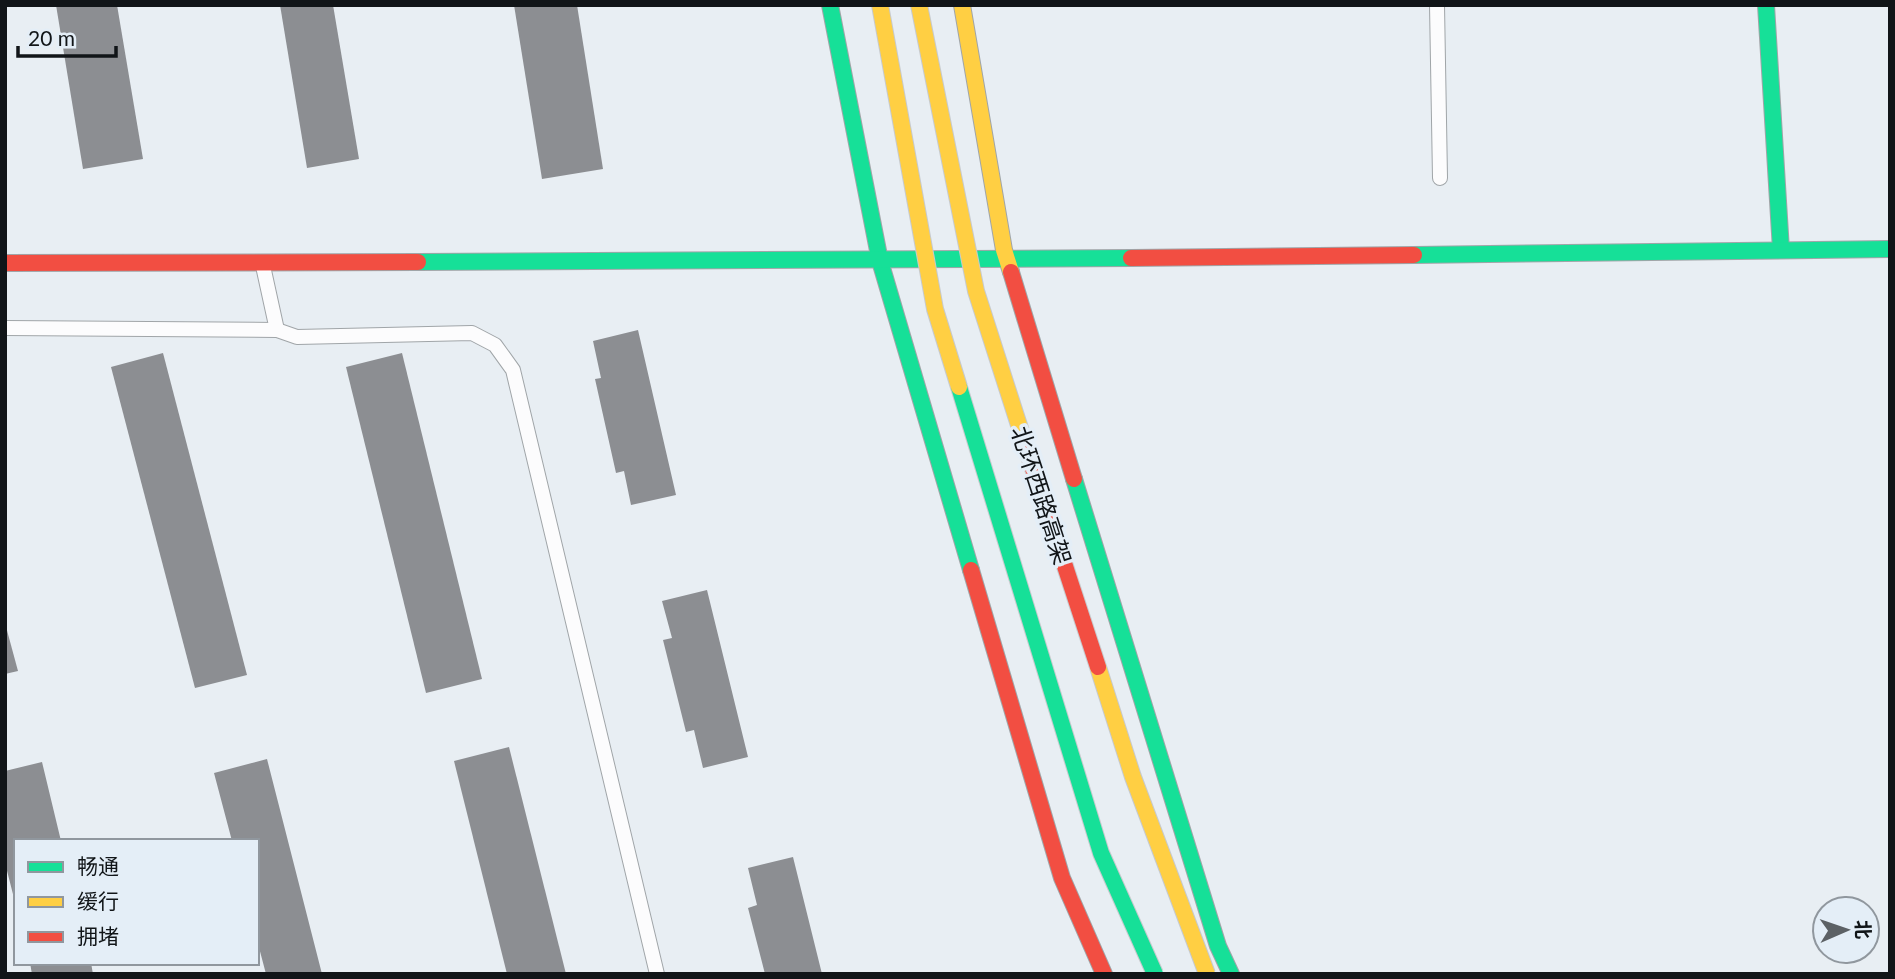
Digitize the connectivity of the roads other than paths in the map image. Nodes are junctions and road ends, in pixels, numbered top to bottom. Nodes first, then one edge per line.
1 (831, 5) edge
2 (880, 5) edge
3 (919, 5) edge
4 (962, 5) edge
5 (1437, 5) edge
6 (1766, 5) edge
7 (1440, 178) dead end
8 (1890, 249) edge
9 (1781, 250) junction
10 (1007, 259) junction
11 (262, 261) junction
12 (880, 261) junction
13 (5, 263) edge
14 (5, 328) edge
15 (277, 330) junction
16 (657, 974) edge
17 (1104, 974) edge
18 (1155, 974) edge
19 (1207, 974) edge
20 (1231, 974) edge

1 - 12 main road
2 - 18 main road, 北环西路高架, bridge
3 - 19 main road, 北环西路高架, bridge
4 - 10 main road
5 - 7 lane
6 - 9 main road
8 - 9 main road
9 - 10 main road
10 - 12 main road
10 - 20 main road
11 - 12 main road
11 - 13 main road
11 - 15 lane
12 - 17 main road
14 - 15 lane
15 - 16 lane

